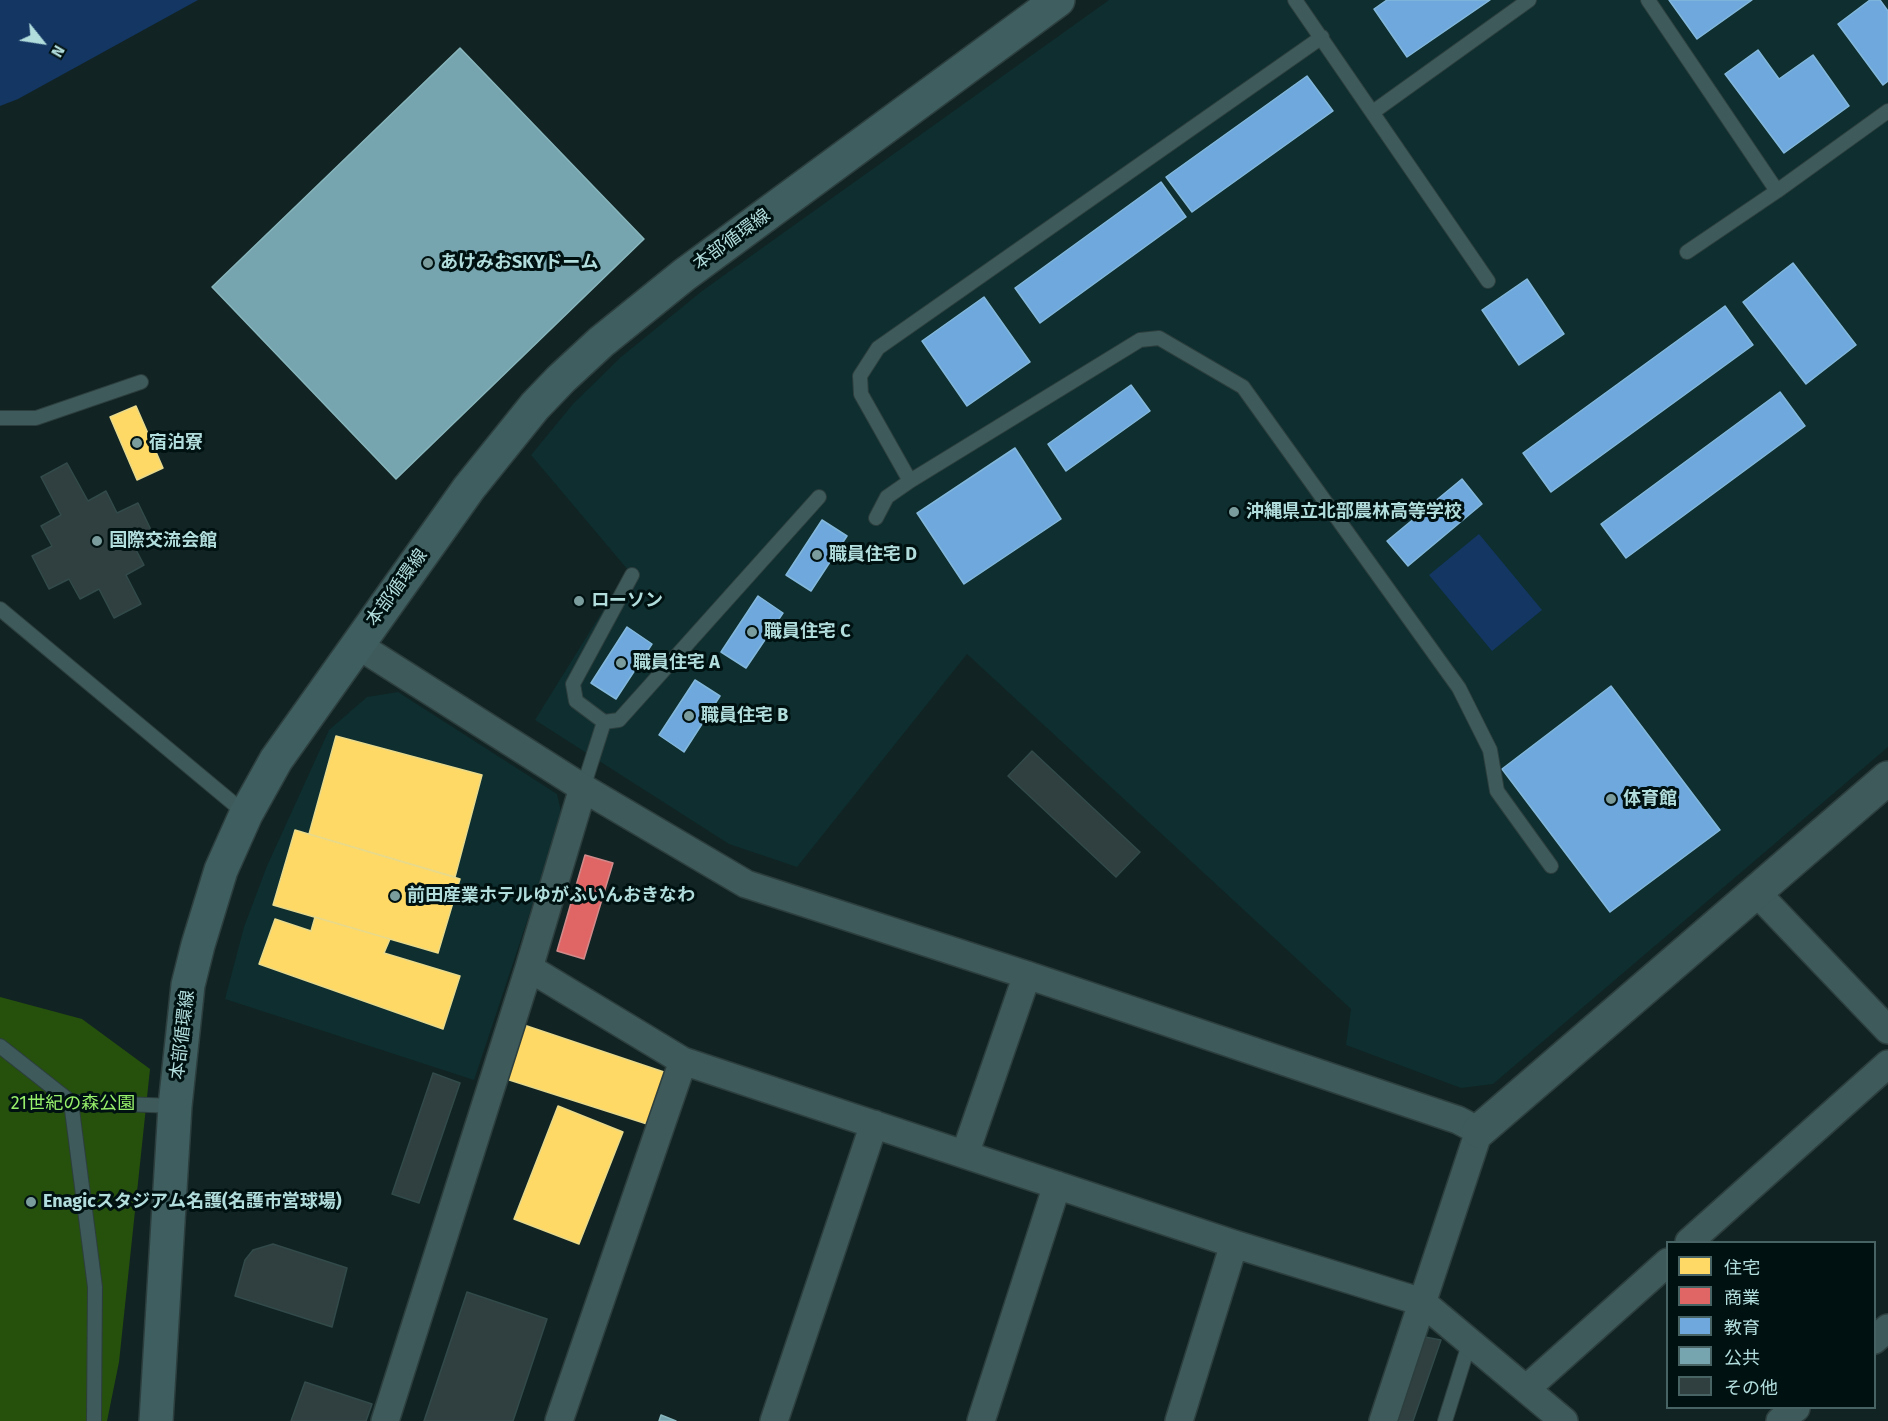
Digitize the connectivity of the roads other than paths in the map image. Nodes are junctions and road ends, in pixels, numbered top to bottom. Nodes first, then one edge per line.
1 (1058, 0) edge
2 (1295, 0) edge
3 (1529, 0) edge
4 (1648, 0) edge
5 (1322, 37) junction
6 (1888, 111) edge
7 (1373, 112) junction
8 (1777, 191) junction
9 (1687, 252) dead end
10 (1488, 281) dead end
11 (141, 382) dead end
12 (0, 418) edge
13 (910, 481) junction
14 (819, 497) dead end
15 (876, 518) dead end
16 (632, 574) dead end
17 (0, 609) edge
18 (356, 644) junction
19 (604, 722) junction
20 (1888, 778) edge
21 (583, 788) junction
22 (246, 814) junction
23 (1551, 866) dead end
24 (1756, 892) junction
25 (529, 968) junction
26 (1027, 975) junction
27 (1888, 1030) edge
28 (0, 1046) edge
29 (683, 1061) junction
30 (1888, 1064) edge
31 (71, 1102) junction
32 (175, 1106) junction
33 (874, 1124) junction
34 (1479, 1131) junction
35 (965, 1154) junction
36 (1057, 1185) junction
37 (1690, 1241) edge
38 (1234, 1244) junction
39 (1666, 1264) edge
40 (1422, 1302) junction
41 (1888, 1328) edge
42 (1876, 1339) edge
43 (1469, 1344) junction
44 (1526, 1389) junction
45 (1794, 1409) edge
46 (158, 1417) edge
47 (94, 1421) edge
48 (385, 1421) edge
49 (559, 1421) edge
50 (774, 1421) edge
51 (981, 1421) edge
52 (1179, 1421) edge
53 (1383, 1421) edge
54 (1445, 1421) edge
55 (1564, 1421) edge
56 (1780, 1421) edge

1 - 18 highway, 本部循環線
2 - 5 lane
3 - 7 lane
4 - 8 lane
5 - 7 lane
5 - 13 lane
6 - 8 lane
7 - 10 lane
8 - 9 lane
11 - 12 lane
13 - 15 lane
13 - 23 lane
14 - 19 lane
16 - 19 lane
17 - 22 lane
18 - 21 street
18 - 22 highway, 本部循環線
19 - 21 lane
20 - 24 street
21 - 25 street
21 - 26 street
22 - 32 highway, 本部循環線
24 - 27 street
24 - 34 street
25 - 29 street
25 - 48 street
26 - 34 street
26 - 35 street
28 - 31 lane
29 - 33 street
29 - 49 street
30 - 37 street
31 - 32 lane
31 - 47 lane
32 - 46 highway, 本部循環線
33 - 35 street
33 - 50 street
34 - 40 street
35 - 36 street
36 - 38 street
36 - 51 street
38 - 40 street
38 - 52 street
39 - 44 street
40 - 43 street
40 - 53 street
41 - 42 street
43 - 44 street
43 - 54 lane
44 - 55 street
45 - 56 street

